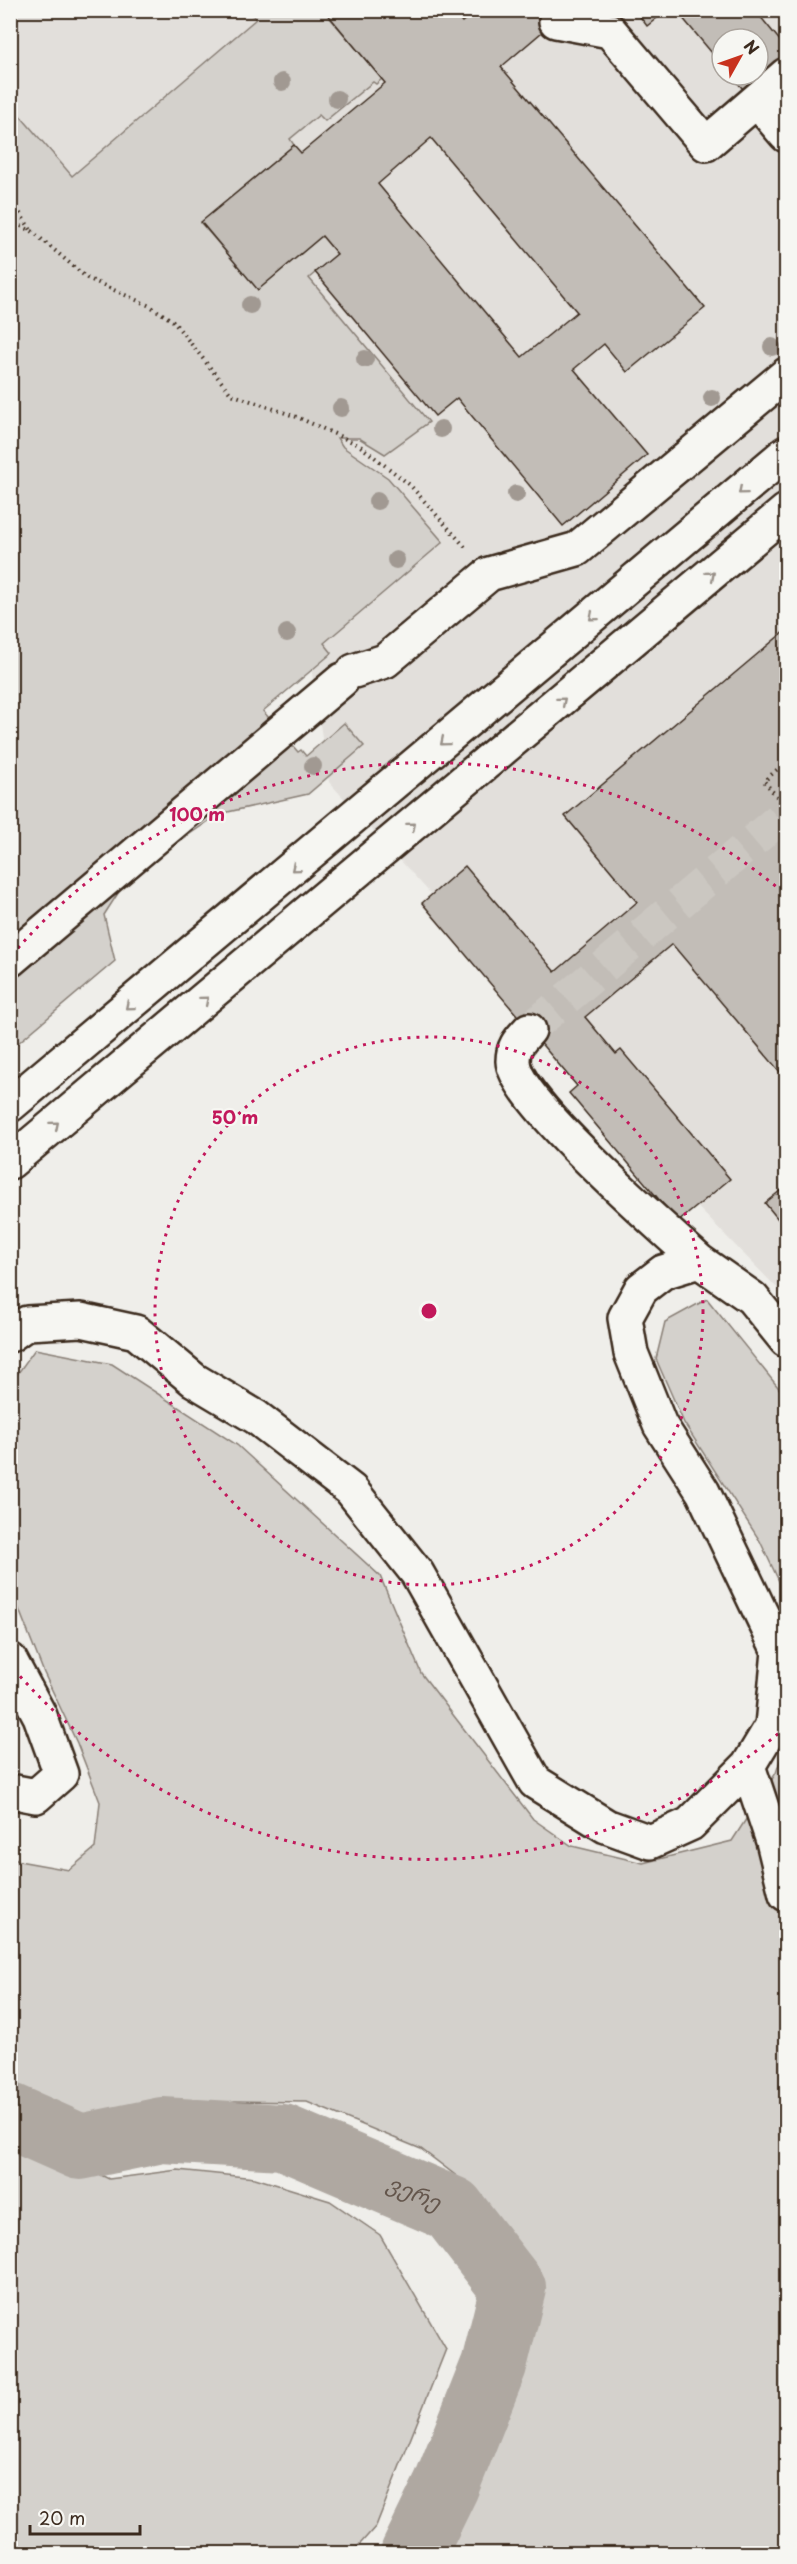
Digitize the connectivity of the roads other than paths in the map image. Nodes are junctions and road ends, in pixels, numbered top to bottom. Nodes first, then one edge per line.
1 (556, 21) dead end
2 (786, 75) edge
3 (757, 101) junction
4 (786, 135) edge
5 (786, 375) edge
6 (786, 453) edge
7 (786, 511) edge
8 (10, 960) edge
9 (529, 1030) tunnel mouth
10 (10, 1105) edge
11 (10, 1162) edge
12 (699, 1261) junction
13 (10, 1335) edge
14 (786, 1340) edge
15 (10, 1660) edge
16 (748, 1766) junction
17 (10, 1791) edge
18 (786, 1894) edge

1 - 3 main road
2 - 3 main road
3 - 4 main road
5 - 8 main road
6 -> 10 main road
11 -> 7 main road
9 - 12 main road
12 - 14 main road
12 - 16 main road
13 - 16 main road
15 - 17 main road
16 - 18 main road

